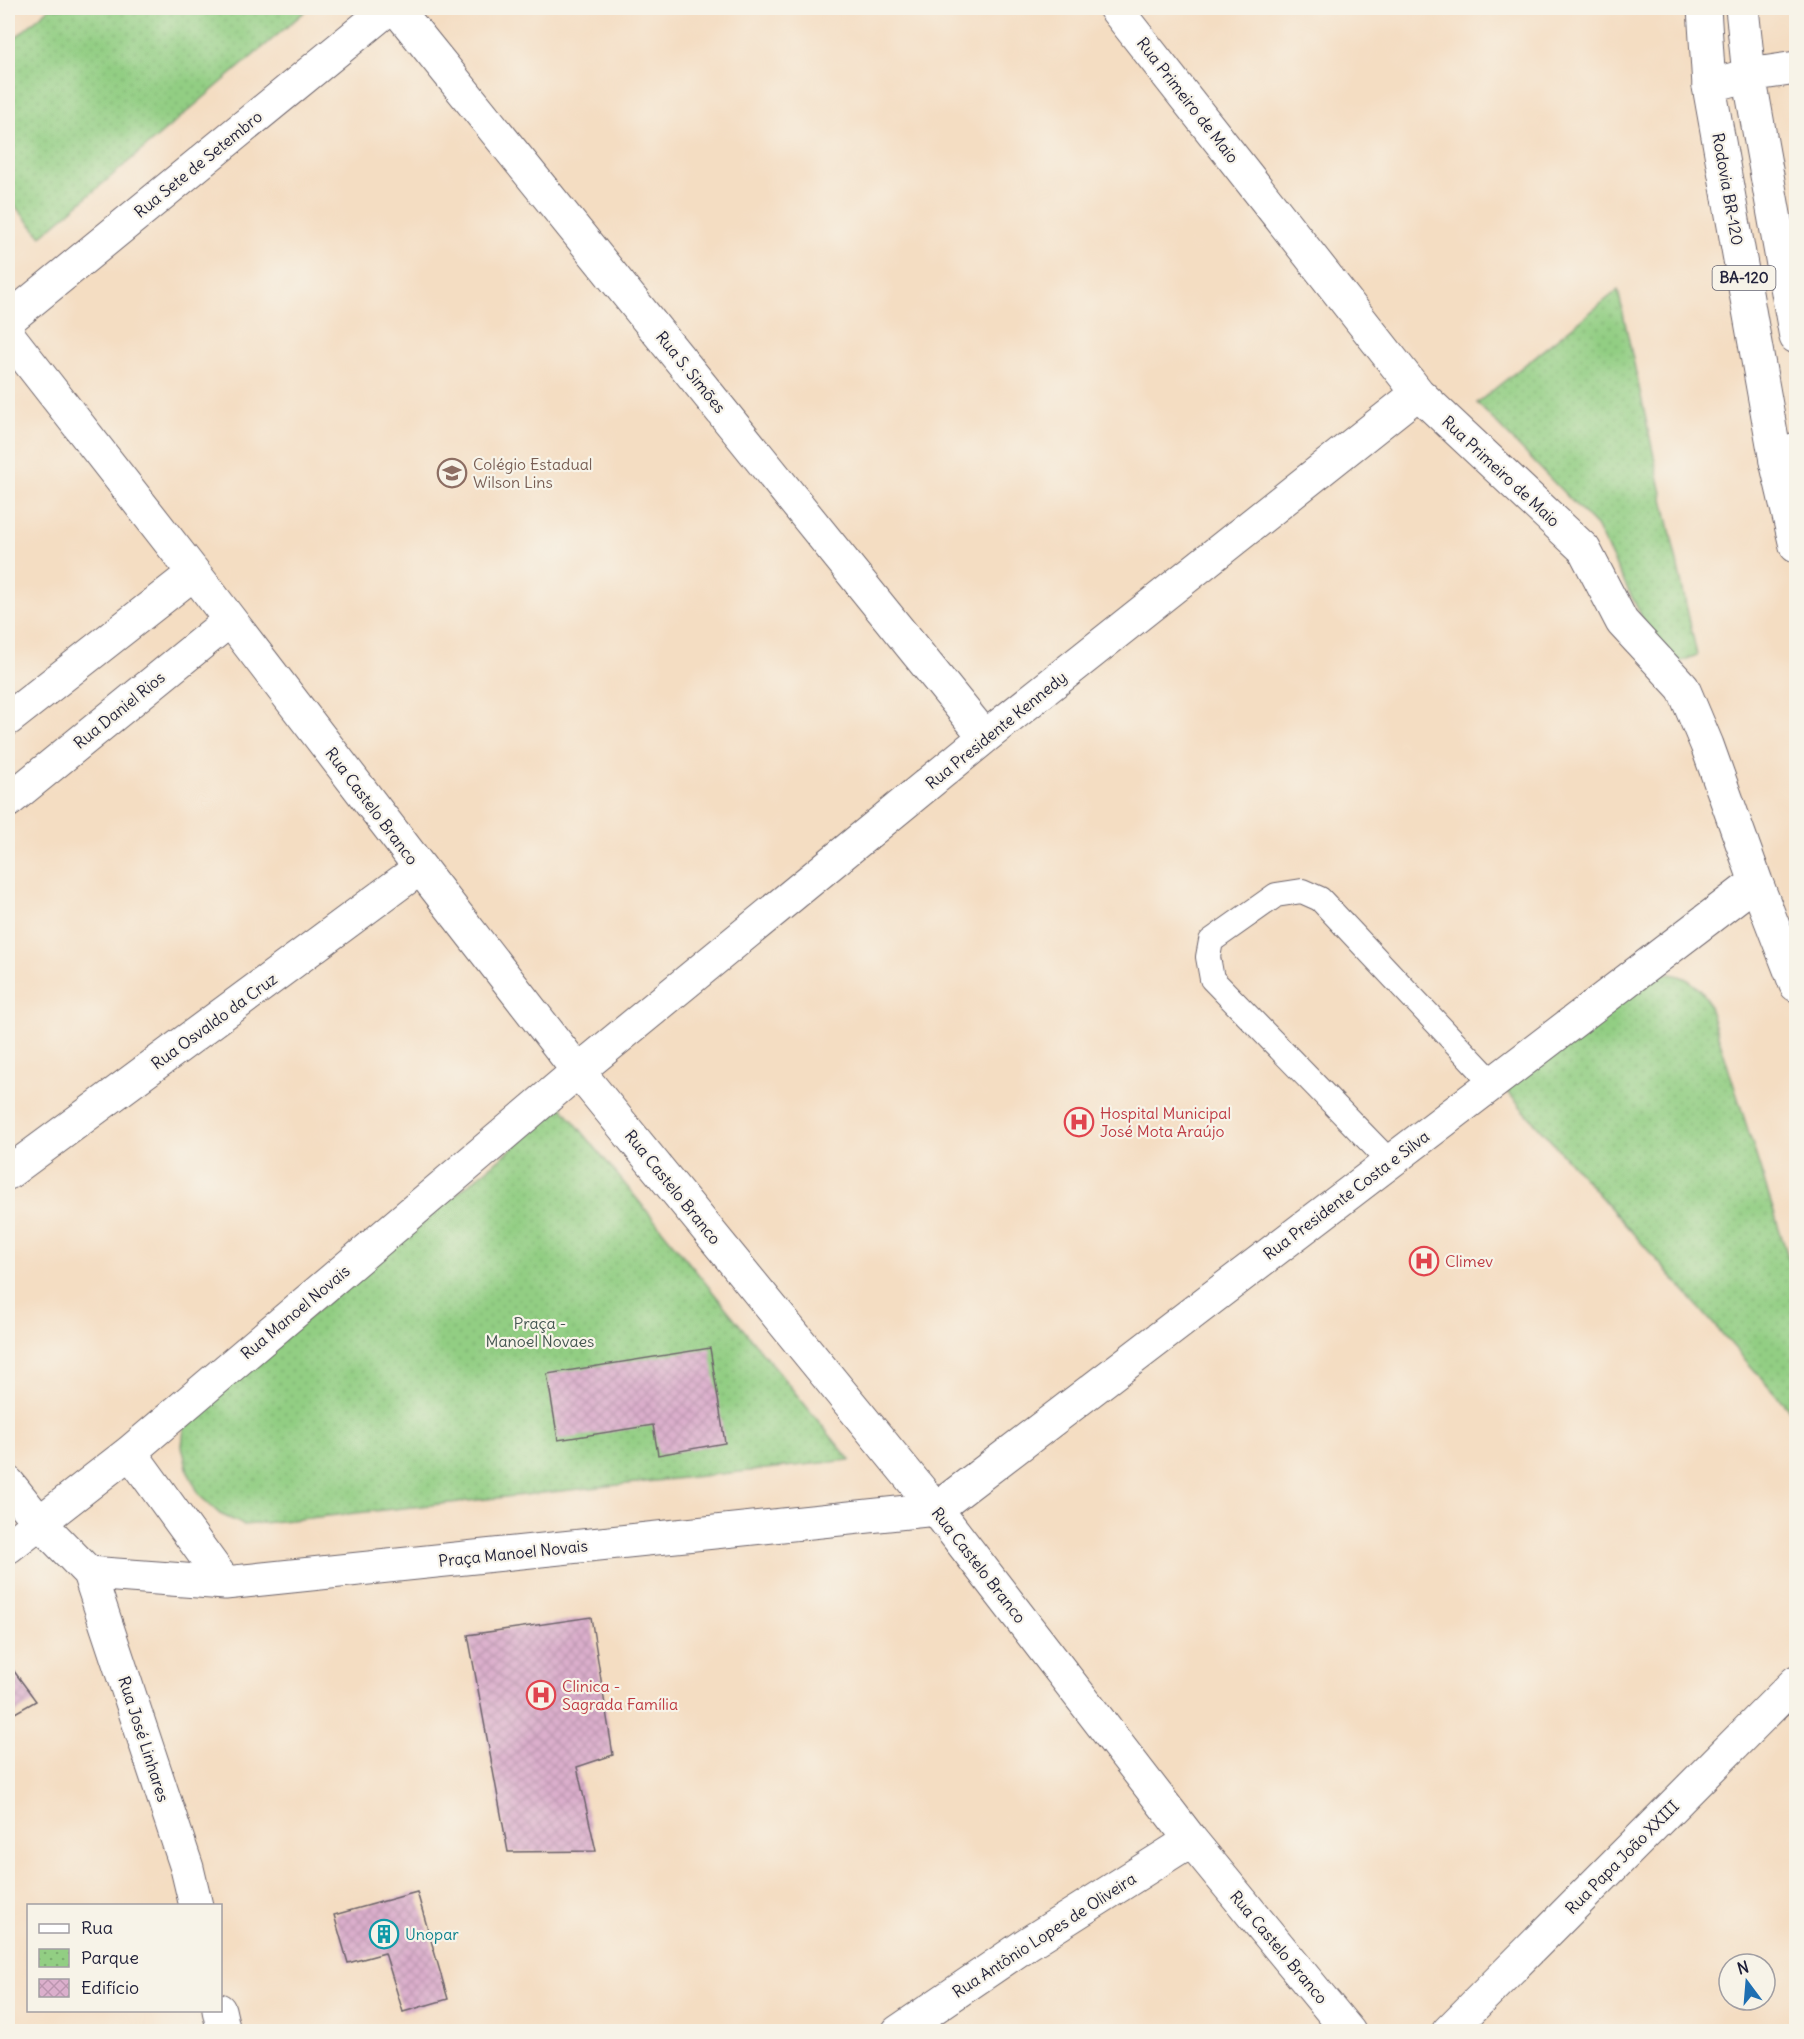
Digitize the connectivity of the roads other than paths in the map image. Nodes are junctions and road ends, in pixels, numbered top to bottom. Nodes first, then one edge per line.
1 (389, 8) edge
2 (396, 8) edge
3 (1115, 8) edge
4 (1704, 8) edge
5 (1743, 8) edge
6 (1797, 68) edge
7 (1749, 75) junction
8 (1709, 86) junction
9 (8, 320) edge
10 (8, 335) edge
11 (1797, 337) edge
12 (1418, 393) junction
13 (1786, 455) edge
14 (1797, 546) edge
15 (194, 573) junction
16 (230, 620) junction
17 (8, 719) edge
18 (985, 737) junction
19 (8, 801) edge
20 (420, 868) junction
21 (1756, 882) junction
22 (1797, 985) edge
23 (578, 1071) junction
24 (1493, 1083) junction
25 (1390, 1162) junction
26 (8, 1173) edge
27 (130, 1452) junction
28 (8, 1483) edge
29 (936, 1509) junction
30 (39, 1522) junction
31 (8, 1547) edge
32 (89, 1573) junction
33 (225, 1583) junction
34 (1797, 1682) edge
35 (1191, 1840) junction
36 (196, 1904) edge
37 (219, 2012) edge
38 (224, 2031) edge
39 (898, 2031) edge
40 (1349, 2031) edge
41 (1448, 2031) edge

1 - 9 street, Rua Sete de Setembro
2 - 18 street, Rua S. Simões
3 - 12 street, Rua Primeiro de Maio
4 - 8 street, Rodovia BR-120 / BA-120
5 - 7 street
6 - 7 street
7 - 8 street
7 - 11 street
8 - 13 street, Rodovia BR-120 / BA-120
10 - 15 street, Rua Castelo Branco
12 - 18 street, Rua Presidente Kennedy
12 - 21 street, Rua Primeiro de Maio
13 - 14 street, Rodovia BR-120 / BA-120
15 - 16 street, Rua Castelo Branco
15 - 17 street
16 - 19 street, Rua Daniel Rios
16 - 20 street, Rua Castelo Branco
18 - 23 street, Rua Presidente Kennedy
20 - 23 street, Rua Castelo Branco
20 - 26 street, Rua Osvaldo da Cruz
21 - 22 street, Rua Primeiro de Maio
21 - 24 street, Rua Presidente Costa e Silva
23 - 27 street, Rua Manoel Novais
23 - 29 street, Rua Castelo Branco
24 - 25 street, Rua Presidente Costa e Silva
24 - 25 lane
25 - 29 street, Rua Presidente Costa e Silva
27 - 30 street, Rua Manoel Novais
27 - 33 street
28 - 30 street
29 - 33 street, Praça Manoel Novais
29 - 35 street, Rua Castelo Branco
30 - 31 street, Rua Manoel Novais
30 - 32 street
32 - 33 street, Praça Manoel Novais
32 - 36 street, Rua José Linhares
34 - 41 street, Rua Papa João XXIII
35 - 39 street, Rua Antônio Lopes de Oliveira
35 - 40 street, Rua Castelo Branco
37 - 38 street

